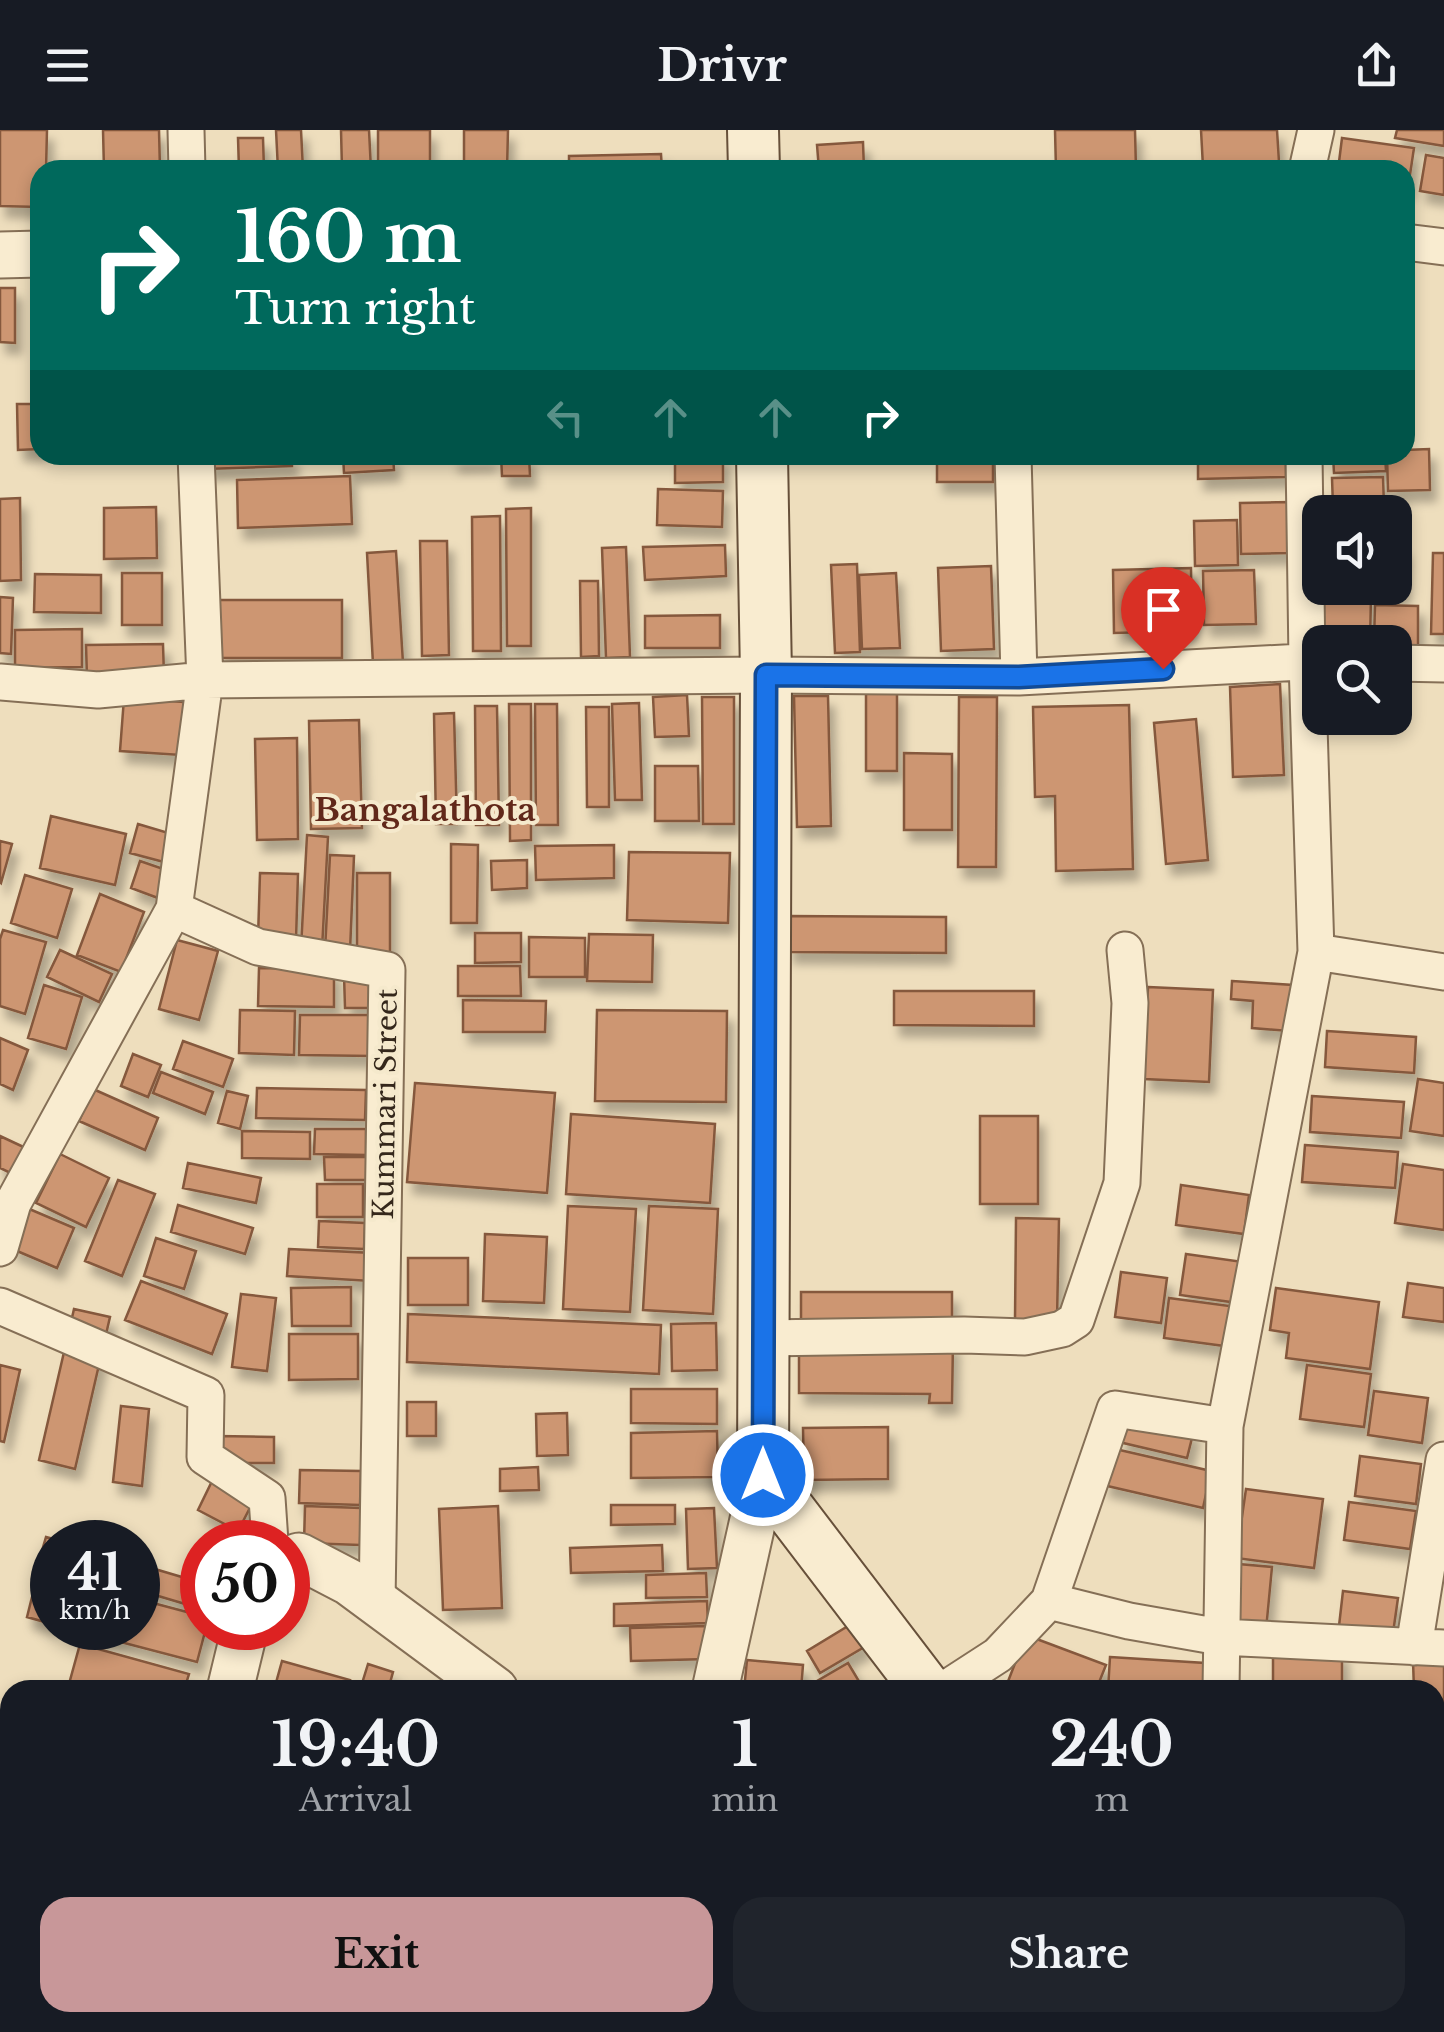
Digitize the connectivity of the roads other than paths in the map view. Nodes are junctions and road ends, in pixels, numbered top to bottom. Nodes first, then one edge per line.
1 (186, 130) edge
2 (753, 130) edge
3 (1316, 130) edge
4 (187, 160) edge
5 (754, 160) edge
6 (1310, 160) edge
7 (1415, 243) edge
8 (1444, 247) edge
9 (30, 254) edge
10 (0, 255) edge
11 (196, 465) edge
12 (762, 465) edge
13 (1014, 465) edge
14 (1304, 465) edge
15 (1312, 625) edge
16 (1302, 662) edge
17 (1412, 663) edge
18 (1444, 664) edge
19 (766, 675) junction
20 (1019, 677) junction
21 (204, 680) junction
22 (0, 682) edge
23 (1315, 735) edge
24 (174, 909) junction
25 (1125, 950) dead end
26 (1316, 952) junction
27 (1444, 972) edge
28 (0, 1248) edge
29 (0, 1306) edge
30 (764, 1338) junction
31 (1225, 1426) junction
32 (1444, 1460) edge
33 (763, 1475) junction
34 (268, 1520) edge
35 (310, 1562) edge
36 (1049, 1601) junction
37 (378, 1603) junction
38 (1220, 1637) junction
39 (1429, 1648) edge
40 (240, 1650) edge
41 (232, 1680) edge
42 (482, 1680) edge
43 (717, 1680) edge
44 (919, 1680) edge
45 (959, 1680) edge
46 (1222, 1680) edge

1 - 4 street
2 - 5 main road
3 - 6 street
7 - 8 street
9 - 10 street
11 - 21 street
12 - 19 main road
13 - 20 street
14 - 15 street
16 - 20 street
17 - 18 street
19 - 20 street
19 - 21 street
19 - 30 main road
21 - 22 street
21 - 24 street
23 - 26 street
24 - 28 street
24 - 37 street, Kummari Street
25 - 30 street
26 - 27 street
26 - 31 street
29 - 34 street
30 - 33 main road
31 - 36 street
31 - 38 street
32 - 39 street
33 - 43 street
33 - 44 main road
35 - 37 street
36 - 38 street
36 - 45 street
37 - 42 street
38 - 39 street
38 - 46 street
40 - 41 street

